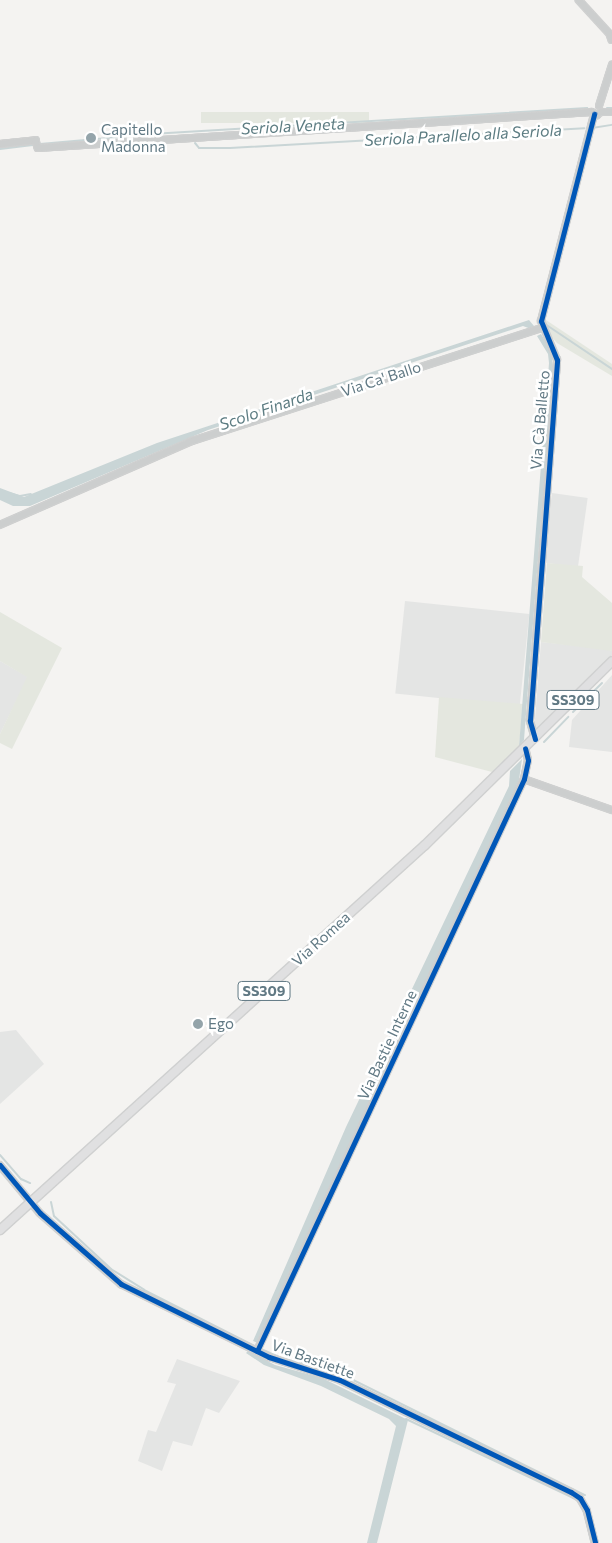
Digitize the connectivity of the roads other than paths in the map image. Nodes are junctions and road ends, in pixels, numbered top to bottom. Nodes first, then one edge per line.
1 (579, 0) edge
2 (612, 40) edge
3 (612, 65) edge
4 (600, 109) junction
5 (612, 112) edge
6 (593, 113) junction
7 (0, 144) edge
8 (541, 328) junction
9 (0, 525) edge
10 (612, 661) edge
11 (535, 739) junction
12 (525, 748) junction
13 (524, 779) junction
14 (612, 810) edge
15 (0, 1165) edge
16 (30, 1202) junction
17 (0, 1230) edge
18 (259, 1348) junction
19 (595, 1543) edge

1 - 2 street
3 - 4 street
4 - 5 street
4 - 6 street
6 - 7 street
6 - 8 street
8 - 9 street, Via Ca' Ballo
8 - 11 street, Via Cà Balletto
10 - 11 main road, Via Romea / SS309
11 - 12 main road, Via Romea / SS309
12 - 13 street, Via Bastie Interne
12 - 16 main road, Via Romea / SS309
13 - 14 street
13 - 18 street, Via Bastie Interne
15 - 16 street, Via Bastiette
16 - 17 main road, Via Romea / SS309
16 - 18 street, Via Bastiette
18 - 19 street, Via Bastiette

